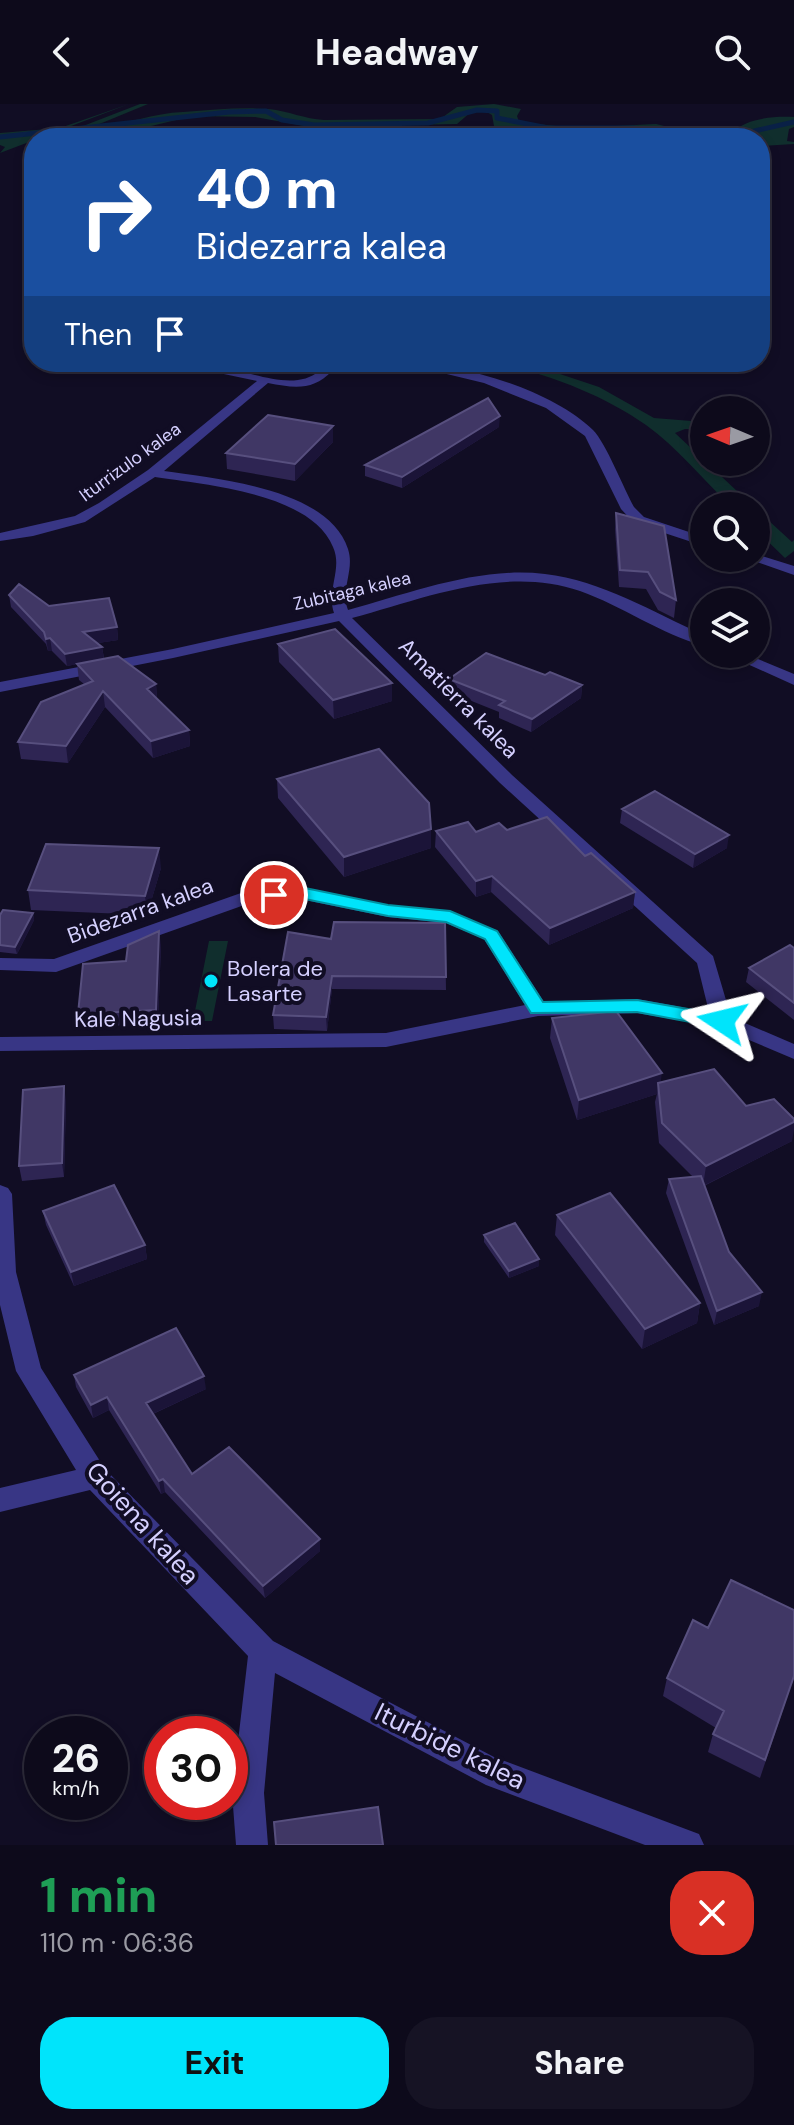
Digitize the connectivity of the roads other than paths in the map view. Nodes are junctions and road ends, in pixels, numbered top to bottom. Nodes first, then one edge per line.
1 (227, 372) edge
2 (325, 372) edge
3 (450, 372) edge
4 (264, 381) junction
5 (153, 473) junction
6 (0, 537) edge
7 (690, 537) edge
8 (770, 563) edge
9 (794, 571) edge
10 (342, 616) junction
11 (690, 635) edge
12 (766, 668) edge
13 (794, 680) edge
14 (0, 687) edge
15 (0, 964) edge
16 (538, 1009) junction
17 (722, 1021) junction
18 (0, 1044) edge
19 (794, 1052) edge
20 (0, 1194) edge
21 (95, 1477) junction
22 (0, 1500) edge
23 (263, 1651) junction
24 (252, 1845) edge
25 (688, 1845) edge

1 - 4 street
2 - 4 street
3 - 7 street
4 - 5 street, Iturrizulo kalea
5 - 6 street, Iturrizulo kalea
5 - 10 street
8 - 9 street
10 - 11 street, Zubitaga kalea
10 - 14 street, Zubitaga kalea
10 - 17 street, Amatierra kalea
12 - 13 street
15 - 16 street, Bidezarra kalea
16 - 17 street, Kale Nagusia
16 - 18 street, Kale Nagusia
17 - 19 street, Kale Nagusia
20 - 21 street, Goiena kalea
21 - 22 street
21 - 23 street, Goiena kalea
23 - 24 street
23 - 25 street, Iturbide kalea

